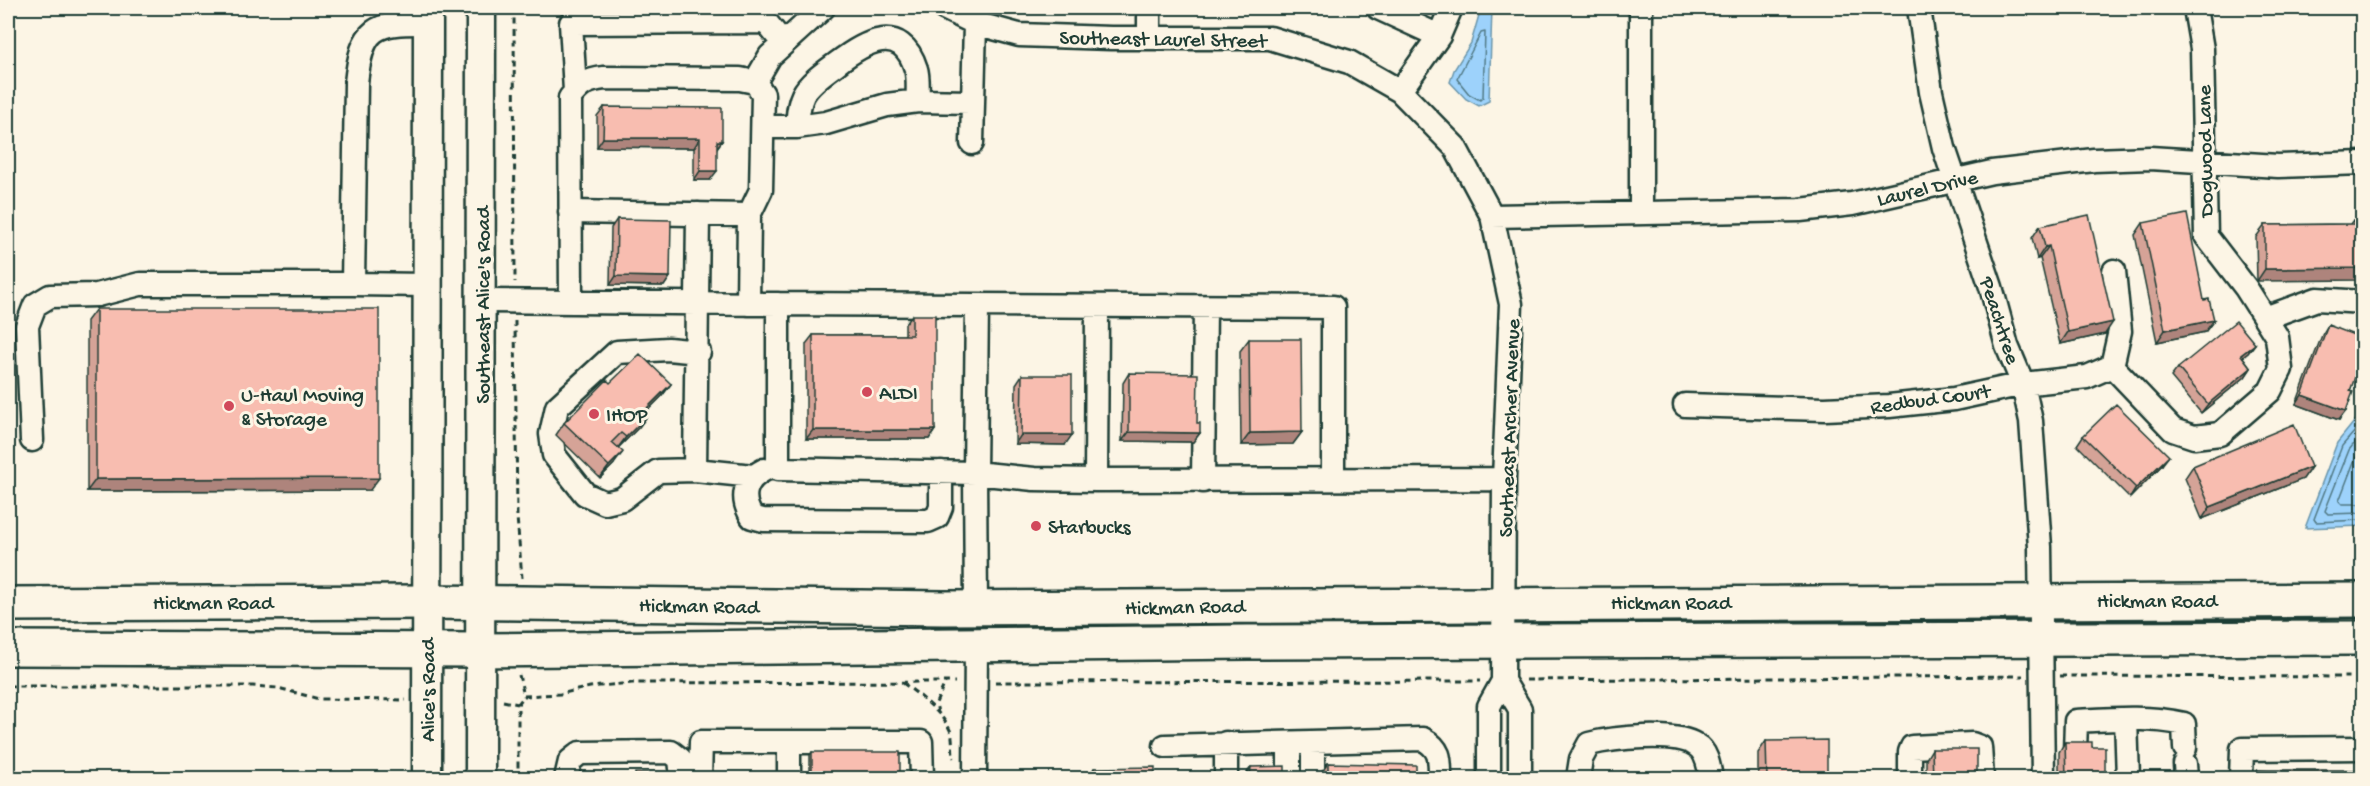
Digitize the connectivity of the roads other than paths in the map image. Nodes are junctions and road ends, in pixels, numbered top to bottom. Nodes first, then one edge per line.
1 (482, 8) edge
2 (823, 8) edge
3 (944, 8) edge
4 (1149, 8) edge
5 (1378, 8) edge
6 (1451, 8) edge
7 (1641, 8) edge
8 (1919, 8) edge
9 (2195, 8) edge
10 (428, 15) edge
11 (571, 15) edge
12 (651, 15) edge
13 (766, 15) edge
14 (975, 23) junction
15 (1439, 36) junction
16 (1149, 38) junction
17 (783, 44) junction
18 (755, 82) junction
19 (574, 91) junction
20 (1400, 91) junction
21 (918, 101) junction
22 (971, 102) junction
23 (763, 127) junction
24 (797, 127) junction
25 (972, 143) dead end
26 (2204, 161) junction
27 (2362, 163) edge
28 (1954, 180) junction
29 (570, 212) junction
30 (1641, 212) junction
31 (698, 214) junction
32 (749, 215) junction
33 (1492, 216) junction
34 (2114, 271) dead end
35 (353, 284) junction
36 (427, 285) junction
37 (482, 301) junction
38 (571, 302) junction
39 (2362, 302) edge
40 (699, 303) junction
41 (748, 303) junction
42 (778, 304) junction
43 (977, 306) junction
44 (1097, 307) junction
45 (1205, 307) junction
46 (2265, 318) junction
47 (699, 352) junction
48 (2112, 366) junction
49 (2023, 384) junction
50 (1685, 405) dead end
51 (32, 440) dead end
52 (778, 469) junction
53 (695, 470) junction
54 (942, 472) junction
55 (975, 473) junction
56 (753, 476) junction
57 (1333, 478) junction
58 (1504, 479) junction
59 (1096, 480) junction
60 (1203, 481) junction
61 (2040, 600) junction
62 (2362, 600) edge
63 (427, 602) junction
64 (481, 602) junction
65 (8, 604) edge
66 (1505, 604) junction
67 (976, 607) junction
68 (2362, 638) edge
69 (2042, 639) junction
70 (1504, 642) junction
71 (976, 645) junction
72 (8, 648) edge
73 (427, 649) junction
74 (480, 650) junction
75 (1503, 681) junction
76 (2126, 719) junction
77 (789, 742) junction
78 (1313, 742) junction
79 (1226, 743) junction
80 (1288, 743) junction
81 (1165, 746) dead end
82 (2362, 748) edge
83 (2075, 752) edge
84 (2186, 763) edge
85 (966, 772) edge
86 (427, 778) edge
87 (480, 778) edge
88 (566, 778) edge
89 (682, 778) edge
90 (700, 778) edge
91 (789, 778) edge
92 (922, 778) edge
93 (1226, 778) edge
94 (1289, 778) edge
95 (1314, 778) edge
96 (1440, 778) edge
97 (1489, 778) edge
98 (1520, 778) edge
99 (1578, 778) edge
100 (1711, 778) edge
101 (1911, 778) edge
102 (1982, 778) edge
103 (2043, 778) edge
104 (2128, 778) edge
105 (2241, 778) edge

1 - 37 main road, Southeast Alice's Road
2 - 17 street
3 - 14 street, Southeast Laurel Street
4 - 16 street
5 - 15 street
6 - 15 street
7 - 30 street
8 - 28 street, Peachtree
9 - 26 street, Dogwood Lane
10 - 35 street
10 - 36 main road
11 - 12 street
11 - 19 street
12 - 13 street
13 - 17 street
14 - 16 street, Southeast Laurel Street
14 - 22 street
15 - 20 street
16 - 20 street, Southeast Laurel Street
17 - 18 street
18 - 19 street
18 - 23 street
19 - 29 street
20 - 33 street, Southeast Laurel Street
21 - 22 street
21 - 24 street
21 - 24 street
22 - 25 street
23 - 24 street
23 - 32 street
26 - 27 street, Laurel Drive
26 - 28 street, Laurel Drive
26 - 46 street, Dogwood Lane
28 - 30 street, Laurel Drive
28 - 49 street, Peachtree
29 - 31 street
29 - 38 street
30 - 33 street, Laurel Drive
31 - 32 street
31 - 40 street
32 - 41 street
33 - 58 street, Southeast Archer Avenue
34 - 48 street
35 - 36 street
35 - 51 street
36 - 63 main road
37 - 38 street
37 - 64 main road, Southeast Alice's Road
38 - 40 street
39 - 46 street
40 - 41 street
40 - 47 street
41 - 42 street
42 - 43 street
42 - 52 street
43 - 44 street
43 - 55 street
44 - 45 street
44 - 59 street
45 - 57 street
45 - 60 street
46 - 48 street, Dogwood Lane
47 - 53 street
47 - 53 street
48 - 49 street, Redbud Court
49 - 50 street, Redbud Court
49 - 61 street, Peachtree
52 - 54 street
52 - 56 street
53 - 56 street
54 - 55 street
54 - 56 street
55 - 59 street
55 - 67 street
57 - 58 street
57 - 60 street
58 - 66 street, Southeast Archer Avenue
59 - 60 street
61 - 62 highway, Hickman Road
61 - 66 highway, Hickman Road
61 - 69 street, Peachtree
63 - 64 highway, Hickman Road
63 - 65 highway, Hickman Road
63 - 73 main road, Alice's Road
64 - 67 highway, Hickman Road
64 - 74 main road
66 - 67 highway, Hickman Road
66 - 70 street, Southeast Archer Avenue
68 - 69 highway, Hickman Road
69 - 70 highway, Hickman Road
69 - 103 street, Peachtree
70 - 71 highway, Hickman Road
70 - 75 street, Southeast Archer Avenue
71 - 74 highway, Hickman Road
71 - 85 street
72 - 73 highway, Hickman Road
73 - 74 highway, Hickman Road
73 - 86 main road, Alice's Road
74 - 87 main road
75 - 97 street
75 - 98 street
76 - 83 street
76 - 84 street
76 - 104 street
77 - 90 street
77 - 91 street
77 - 92 street
78 - 80 street
78 - 95 street
78 - 96 street
79 - 80 street
79 - 81 street
79 - 93 street
80 - 94 street
82 - 105 street
88 - 89 street
99 - 100 street
101 - 102 street

